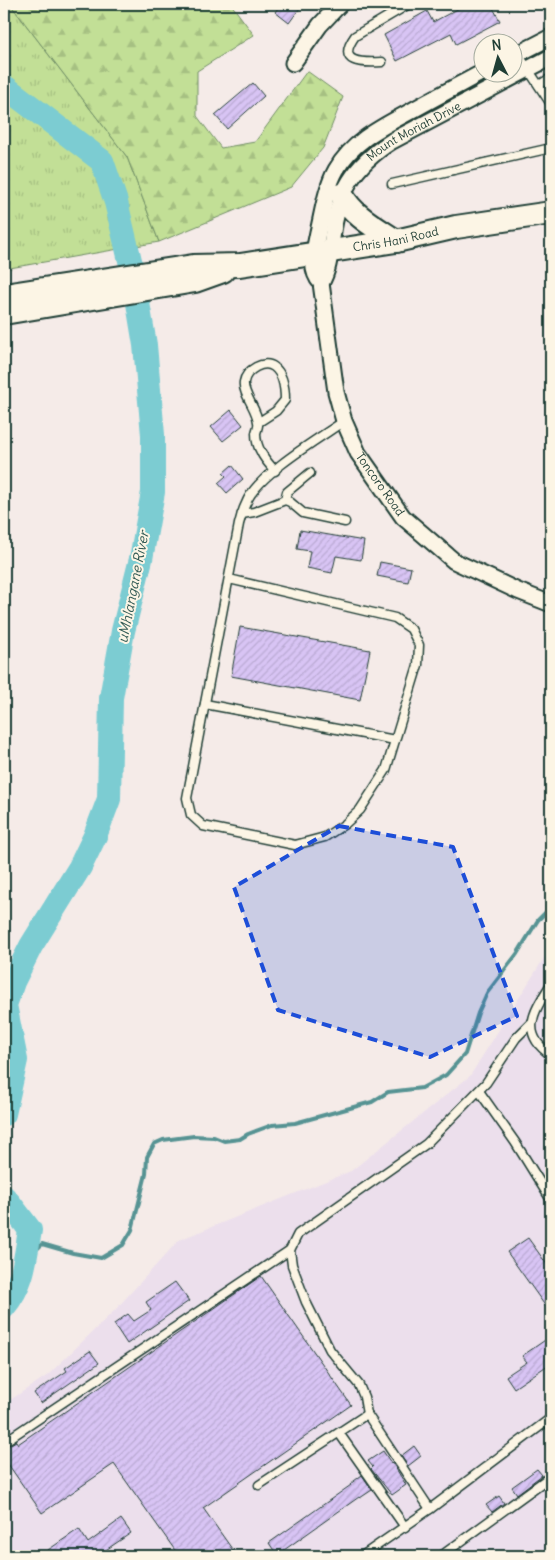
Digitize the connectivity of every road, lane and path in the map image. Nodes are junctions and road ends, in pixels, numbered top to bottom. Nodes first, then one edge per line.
1 (340, 4) edge
2 (409, 4) edge
3 (551, 37) edge
4 (522, 52) edge
5 (551, 56) edge
6 (382, 62) dead end
7 (293, 63) dead end
8 (522, 63) edge
9 (527, 69) junction
10 (472, 78) edge
11 (551, 78) edge
12 (539, 85) junction
13 (551, 104) edge
14 (551, 148) edge
15 (392, 184) dead end
16 (342, 195) junction
17 (551, 213) edge
18 (396, 241) junction
19 (322, 252) junction
20 (4, 295) edge
21 (55, 296) junction
22 (4, 313) edge
23 (344, 420) junction
24 (259, 422) junction
25 (275, 471) junction
26 (310, 473) dead end
27 (285, 500) junction
28 (242, 514) junction
29 (345, 522) dead end
30 (229, 579) junction
31 (551, 604) edge
32 (205, 704) junction
33 (395, 740) junction
34 (551, 984) edge
35 (531, 1022) junction
36 (551, 1055) edge
37 (479, 1091) junction
38 (551, 1200) edge
39 (290, 1250) junction
40 (367, 1414) junction
41 (551, 1418) edge
42 (339, 1433) junction
43 (4, 1442) edge
44 (551, 1476) edge
45 (259, 1485) dead end
46 (430, 1509) junction
47 (404, 1527) junction
48 (362, 1556) edge
49 (441, 1556) edge

1 - 7 street
2 - 6 lane
3 - 4 street
5 - 9 street, Mount Moriah Drive
8 - 9 lane
9 - 12 lane
9 - 16 street, Mount Moriah Drive
10 - 19 street, Mount Moriah Drive
11 - 12 lane
12 - 13 lane
14 - 15 lane
16 - 18 main road
16 - 19 street, Mount Moriah Drive
17 - 18 main road, Chris Hani Road
18 - 19 main road, Chris Hani Road
19 - 21 main road, Chris Hani Road
19 - 23 street, Toncoro Road
20 - 21 main road, Chris Hani Road
21 - 22 main road, Chris Hani Road
23 - 25 lane
23 - 31 street, Toncoro Road
24 - 24 lane
24 - 25 lane
25 - 28 lane
26 - 27 lane
27 - 28 lane
27 - 29 lane
28 - 30 lane
30 - 32 lane
30 - 33 lane
32 - 33 lane
32 - 33 lane
34 - 35 lane
35 - 36 lane
35 - 37 lane
37 - 38 lane
37 - 39 lane
39 - 40 lane
39 - 43 lane
40 - 42 lane
40 - 46 lane
41 - 46 lane
42 - 45 lane
42 - 47 lane
44 - 49 lane
46 - 47 lane
47 - 48 lane

